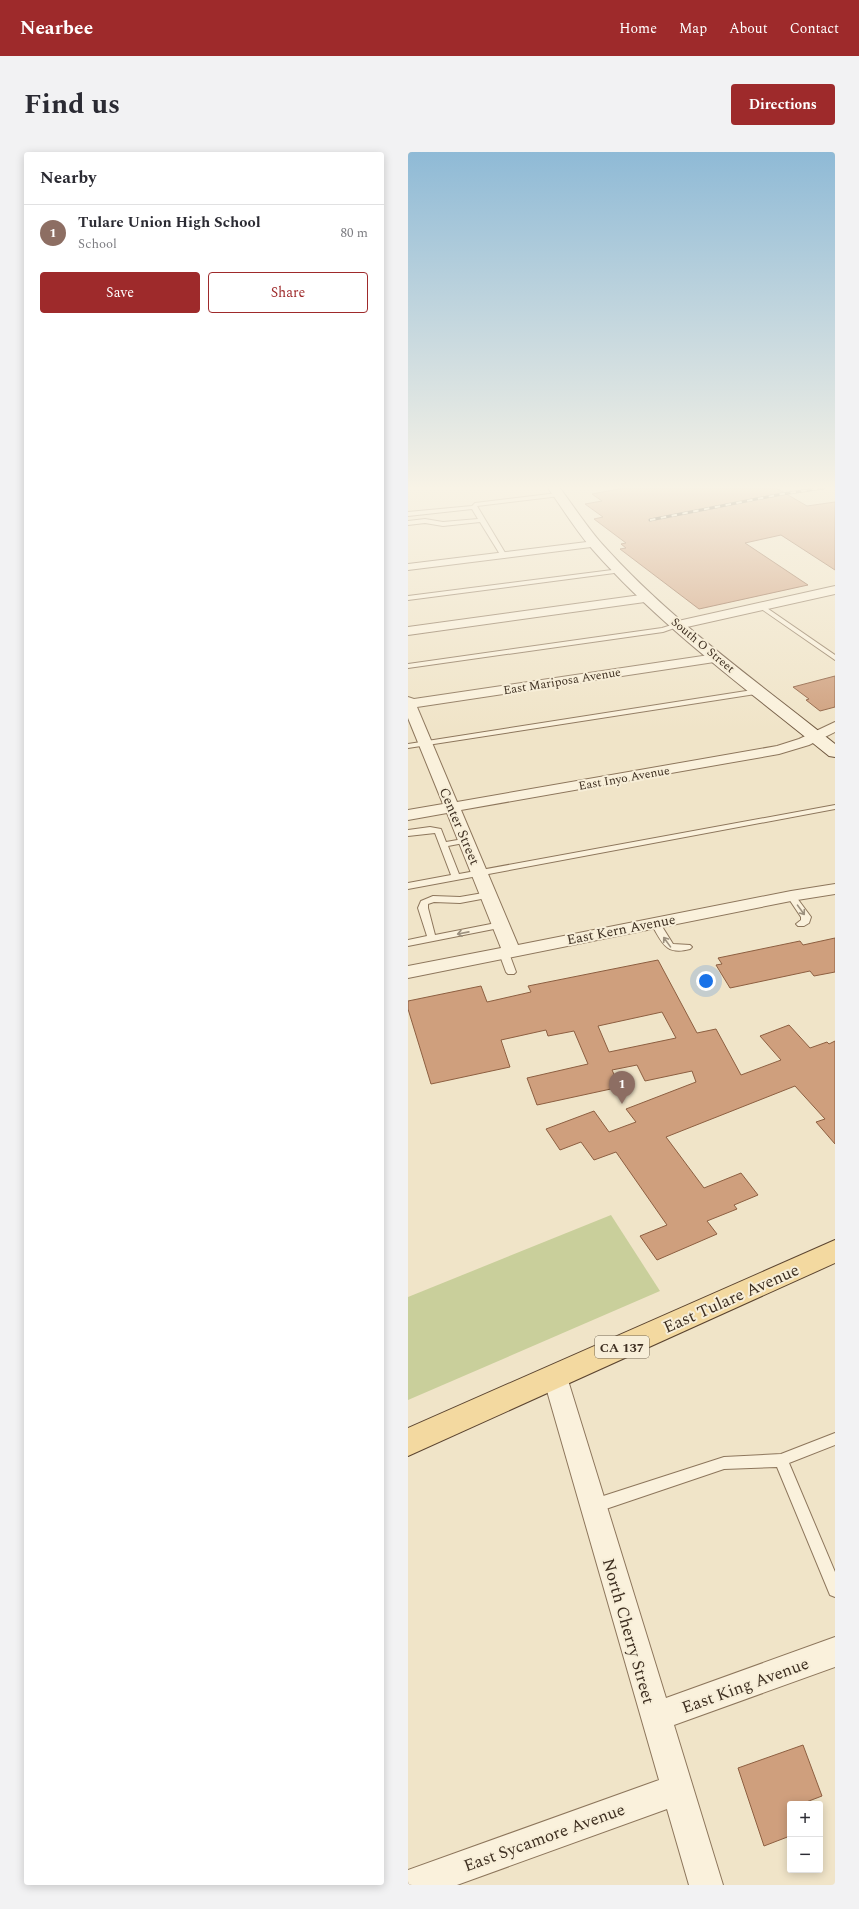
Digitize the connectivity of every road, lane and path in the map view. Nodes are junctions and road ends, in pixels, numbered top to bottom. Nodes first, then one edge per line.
1 (620, 571) joint
2 (835, 590) edge
3 (408, 598) edge
4 (648, 598) junction
5 (762, 607) junction
6 (678, 626) junction
7 (408, 631) edge
8 (716, 658) junction
9 (835, 658) edge
10 (408, 666) edge
11 (759, 690) junction
12 (408, 703) edge
13 (835, 726) edge
14 (815, 735) junction
15 (425, 743) junction
16 (408, 746) edge
17 (835, 752) edge
18 (835, 807) edge
19 (453, 808) junction
20 (408, 815) edge
21 (408, 833) edge
22 (466, 840) junction
23 (443, 845) junction
24 (479, 873) junction
25 (456, 877) junction
26 (408, 886) edge
27 (835, 889) edge
28 (489, 895) junction
29 (791, 896) junction
30 (655, 922) junction
31 (801, 924) dead end
32 (501, 926) junction
33 (432, 939) junction
34 (408, 943) edge
35 (687, 946) dead end
36 (508, 952) junction
37 (408, 972) edge
38 (511, 972) dead end
39 (835, 1251) edge
40 (554, 1377) junction
41 (835, 1439) edge
42 (408, 1442) edge
43 (781, 1460) junction
44 (592, 1506) junction
45 (835, 1590) edge
46 (835, 1652) edge
47 (655, 1717) junction
48 (676, 1790) junction
49 (411, 1885) edge
50 (706, 1885) edge

1 - 3 lane
1 - 4 main road, South O Street
2 - 5 street
4 - 6 main road, South O Street
4 - 7 street
5 - 6 street
5 - 9 lane
6 - 8 main road, South O Street
6 - 10 lane
8 - 11 main road, South O Street
8 - 12 street, East Mariposa Avenue
11 - 14 main road, South O Street
11 - 15 lane
12 - 15 street, Center Street
13 - 14 street, East Inyo Avenue
14 - 17 main road, South O Street
14 - 19 street, East Inyo Avenue
15 - 16 lane
15 - 19 street, Center Street
18 - 24 lane
19 - 20 street, East Inyo Avenue
19 - 22 street, Center Street
21 - 23 lane
22 - 23 lane
22 - 24 street, Center Street
23 - 25 lane
24 - 25 lane
24 - 28 street, Center Street
25 - 26 lane
27 - 29 street, East Kern Avenue
28 - 32 street, Center Street
28 - 33 lane
29 - 30 street, East Kern Avenue
29 -> 31 lane
35 -> 30 lane
30 - 36 street, East Kern Avenue
32 -> 33 lane
32 - 36 street, Center Street
33 - 34 lane
36 - 37 street, East Kern Avenue
36 - 38 lane
39 - 40 main road, East Tulare Avenue / CA 137
40 - 42 main road, East Tulare Avenue / CA 137
40 - 44 street, North Cherry Street
41 - 43 lane
43 - 44 lane
43 - 45 lane
44 - 47 street, North Cherry Street
46 - 47 street, East King Avenue
47 - 48 street, North Cherry Street
48 - 49 street, East Sycamore Avenue
48 - 50 street, North Cherry Street

